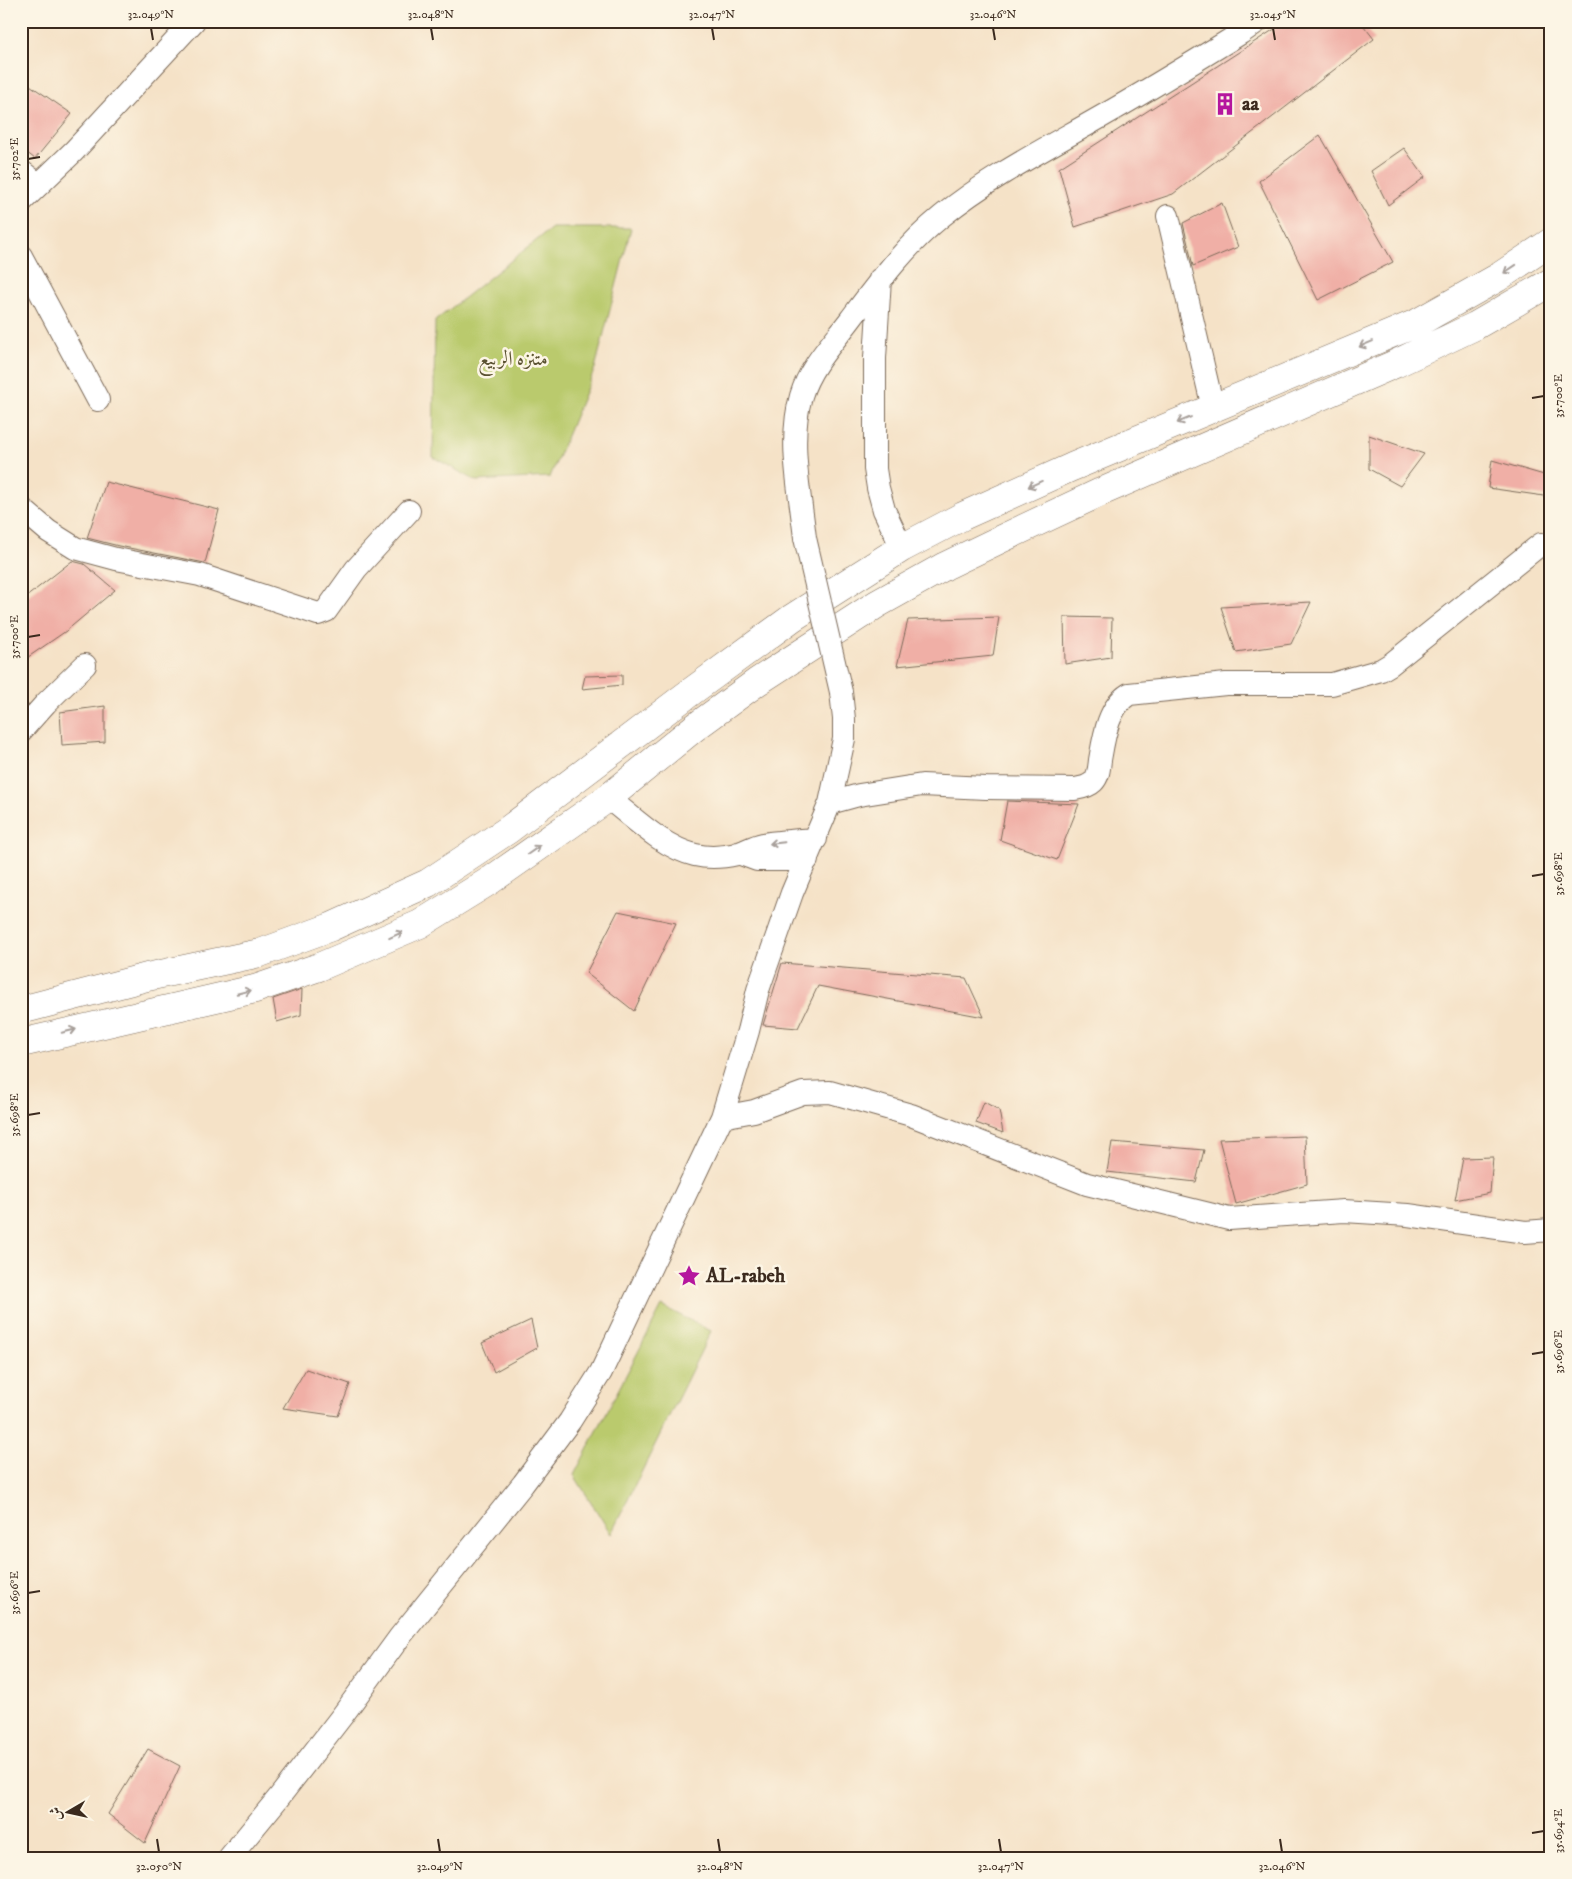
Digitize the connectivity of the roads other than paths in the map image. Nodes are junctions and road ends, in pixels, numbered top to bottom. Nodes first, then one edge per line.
1 (194, 21) edge
2 (1258, 21) edge
3 (21, 172) edge
4 (39, 185) junction
5 (21, 202) edge
6 (1168, 216) dead end
7 (1551, 242) edge
8 (21, 256) edge
9 (881, 278) junction
10 (1551, 282) edge
11 (98, 400) dead end
12 (1214, 408) junction
13 (21, 508) edge
14 (409, 511) dead end
15 (1541, 544) dead end
16 (902, 548) junction
17 (85, 665) dead end
18 (21, 731) edge
19 (608, 798) junction
20 (830, 804) junction
21 (816, 839) junction
22 (738, 853) junction
23 (807, 860) junction
24 (193, 967) junction
25 (204, 1002) junction
26 (21, 1010) edge
27 (21, 1042) edge
28 (722, 1116) junction
29 (1551, 1230) edge
30 (229, 1858) edge

1 - 4 street
2 - 9 street
3 - 4 street
4 - 5 street
6 - 12 street
7 -> 12 main road
8 - 11 street
9 - 16 street
9 - 20 street, bridge
10 - 19 main road
12 -> 16 main road
13 - 14 street
15 - 20 street
16 - 24 main road
17 - 18 street
19 - 22 street
25 -> 19 main road
20 - 21 street
21 -> 22 street
21 - 23 street
22 - 23 street
23 - 28 street
24 - 25 main road
24 - 26 main road
27 -> 25 main road
28 - 29 street
28 - 30 street

